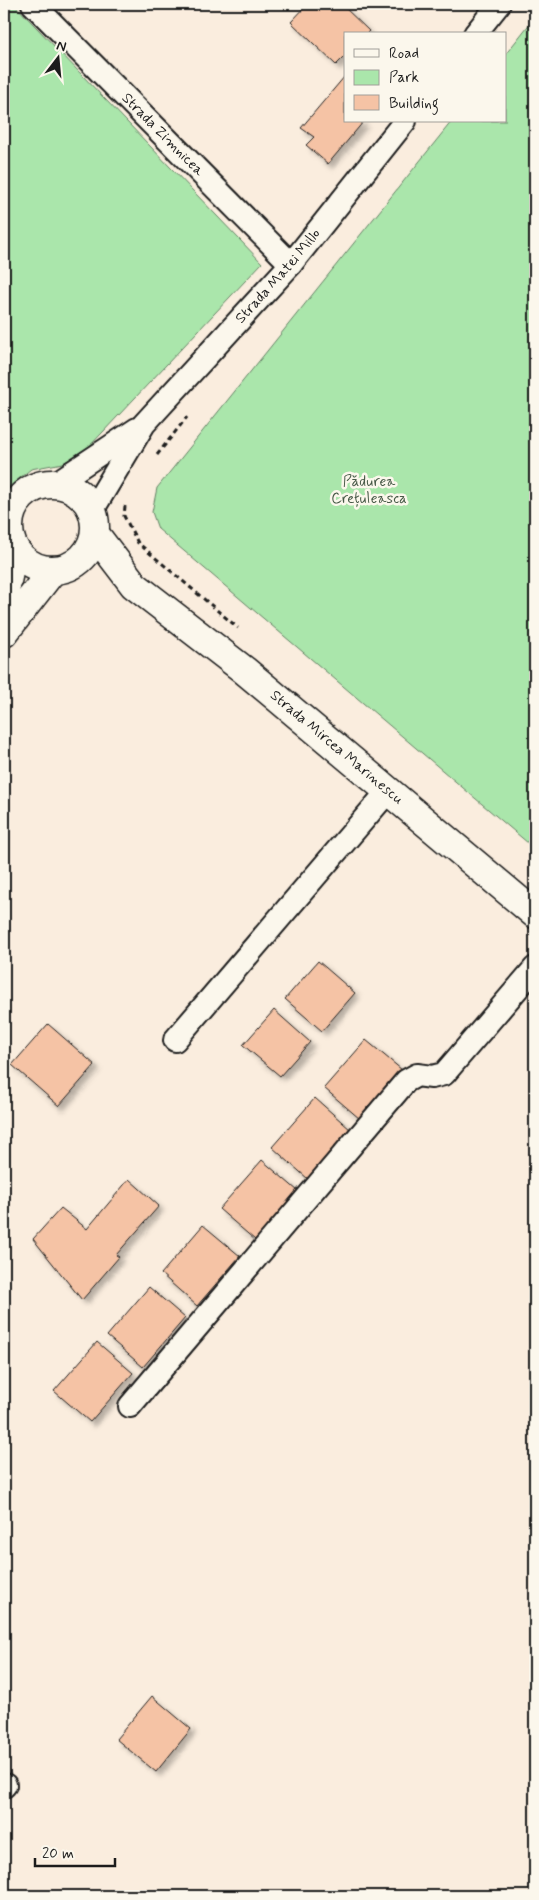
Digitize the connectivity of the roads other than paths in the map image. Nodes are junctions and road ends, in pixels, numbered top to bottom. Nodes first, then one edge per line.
1 (33, 4) edge
2 (499, 4) edge
3 (477, 32) edge
4 (404, 122) edge
5 (291, 264) junction
6 (144, 424) junction
7 (56, 484) junction
8 (93, 522) junction
9 (14, 548) junction
10 (64, 566) junction
11 (134, 585) junction
12 (4, 596) edge
13 (4, 633) edge
14 (389, 790) junction
15 (535, 914) edge
16 (535, 968) edge
17 (175, 1040) dead end
18 (130, 1406) dead end

1 - 5 street, Strada Zimnicea
2 - 3 street
4 - 5 street, Strada Matei Millo
5 - 6 street, Strada Matei Millo
6 - 7 street, Strada Matei Millo
6 - 8 street, Strada Matei Millo
7 - 8 street
7 - 9 street, Strada Matei Millo
8 - 10 street, Strada Matei Millo
8 - 11 street, Strada Mircea Marinescu
9 - 10 street
9 - 12 street, Strada Matei Millo
10 - 11 street, Strada Mircea Marinescu
10 - 13 street, Strada Matei Millo
11 - 14 street, Strada Mircea Marinescu
14 - 15 street, Strada Mircea Marinescu
14 - 17 street
16 - 18 street

